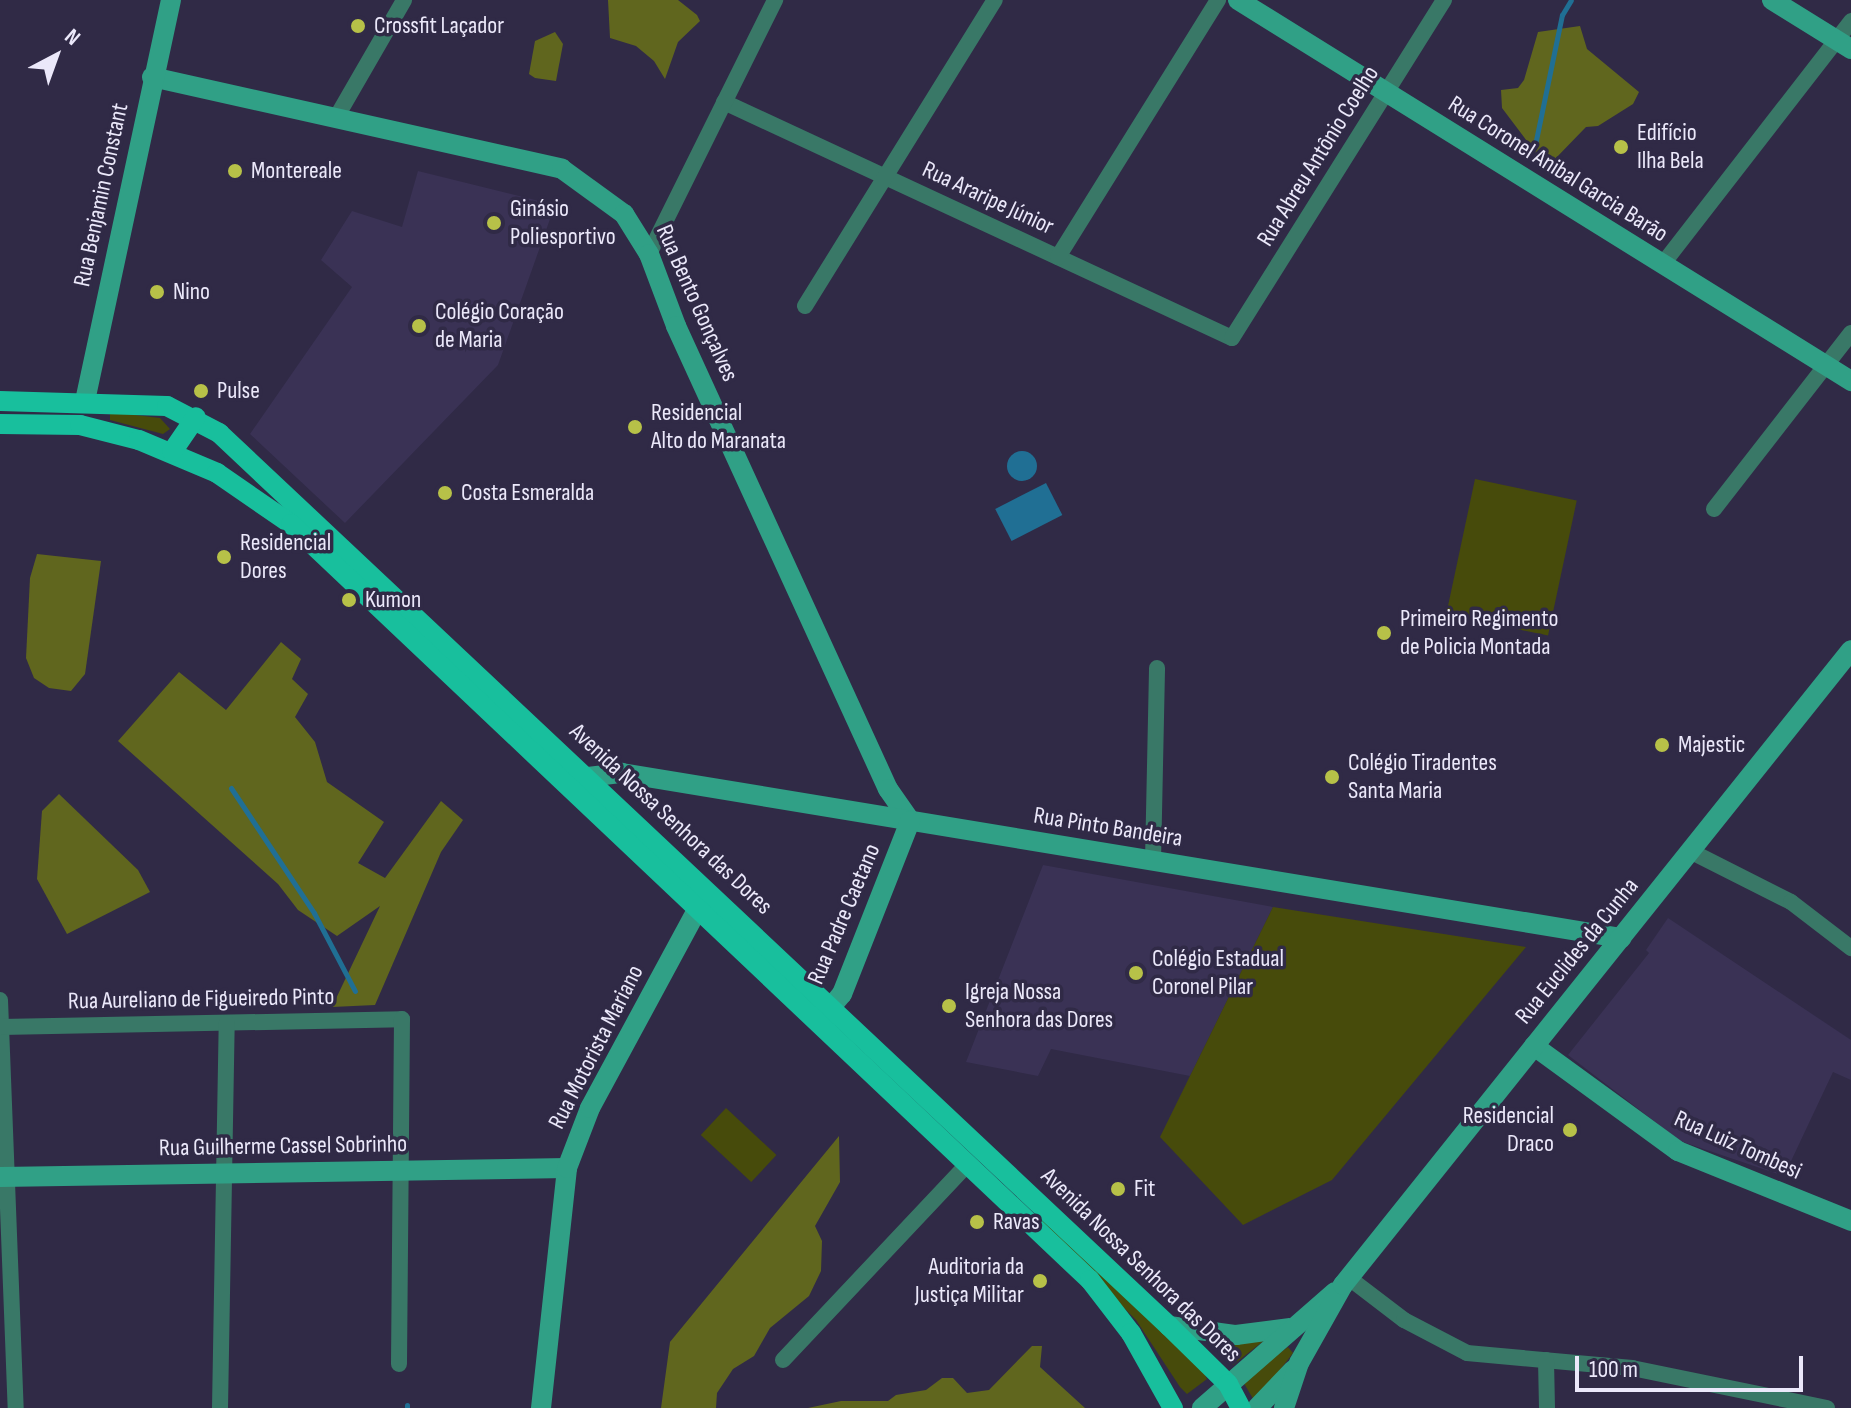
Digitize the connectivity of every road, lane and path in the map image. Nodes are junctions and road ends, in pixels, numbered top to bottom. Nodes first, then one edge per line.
1 (171, 0) edge
2 (404, 0) edge
3 (775, 0) edge
4 (995, 0) edge
5 (1218, 0) edge
6 (1238, 0) edge
7 (1444, 0) edge
8 (1772, 0) edge
9 (1851, 21) edge
10 (1844, 44) edge
11 (152, 77) junction
12 (1386, 93) junction
13 (724, 102) junction
14 (336, 118) junction
15 (885, 177) junction
16 (649, 254) junction
17 (1058, 257) junction
18 (1662, 265) junction
19 (805, 306) dead end
20 (1851, 333) edge
21 (1232, 338) joint
22 (1827, 365) junction
23 (1851, 381) edge
24 (0, 401) edge
25 (85, 401) junction
26 (196, 417) junction
27 (0, 424) edge
28 (172, 452) junction
29 (1714, 509) dead end
30 (1847, 662) edge
31 (1157, 668) dead end
32 (581, 784) junction
33 (910, 821) junction
34 (1690, 851) junction
35 (1153, 861) junction
36 (698, 908) junction
37 (1621, 938) junction
38 (1851, 948) edge
39 (0, 1000) edge
40 (825, 1015) junction
41 (227, 1023) junction
42 (1, 1027) edge
43 (1534, 1046) junction
44 (968, 1164) junction
45 (567, 1168) junction
46 (401, 1170) junction
47 (224, 1173) junction
48 (4, 1177) edge
49 (1851, 1221) edge
50 (1346, 1281) junction
51 (1169, 1326) junction
52 (1289, 1328) junction
53 (783, 1360) dead end
54 (1546, 1360) junction
55 (1299, 1363) junction
56 (399, 1364) dead end
57 (1228, 1384) junction
58 (1779, 1403) edge
59 (16, 1408) edge
60 (220, 1408) edge
61 (541, 1408) edge
62 (1173, 1408) edge
63 (1202, 1408) edge
64 (1241, 1408) edge
65 (1257, 1408) edge
66 (1284, 1408) edge
67 (1547, 1408) edge
68 (1827, 1408) edge

1 - 11 street, Rua Benjamin Constant
2 - 14 street
3 - 13 street
4 - 15 street
5 - 17 street
6 - 12 street, Rua Coronel Anibal Garcia Barão
7 - 12 street, Rua Abreu Antônio Coelho
8 - 10 street
9 - 10 street
10 - 18 street
11 - 14 street, Rua Bento Gonçalves
11 - 25 street, Rua Benjamin Constant
12 - 18 street, Rua Coronel Anibal Garcia Barão
12 - 21 street, Rua Abreu Antônio Coelho
13 - 15 street, Rua Araripe Júnior
13 - 16 street
14 - 16 street, Rua Bento Gonçalves
15 - 17 street, Rua Araripe Júnior
15 - 19 street
16 - 33 street, Rua Bento Gonçalves
17 - 21 street, Rua Araripe Júnior
18 - 22 street, Rua Coronel Anibal Garcia Barão
20 - 22 street
22 - 23 street, Rua Coronel Anibal Garcia Barão
22 - 29 street
24 - 25 main road, Avenida Nossa Senhora das Dores
25 - 26 main road, Avenida Nossa Senhora das Dores
26 - 28 main road
26 - 32 main road, Avenida Nossa Senhora das Dores
27 - 28 main road, Avenida Nossa Senhora das Dores
28 - 32 main road, Avenida Nossa Senhora das Dores
30 - 34 street, Rua Euclides da Cunha
31 - 35 street
32 - 33 street, Rua Pinto Bandeira
32 - 36 main road, Avenida Nossa Senhora das Dores
32 - 40 main road, Avenida Nossa Senhora das Dores
33 - 35 street, Rua Pinto Bandeira
33 - 40 street, Rua Padre Caetano
34 - 37 street, Rua Euclides da Cunha
34 - 38 street
35 - 37 street, Rua Pinto Bandeira
36 - 40 main road, Avenida Nossa Senhora das Dores
36 - 45 street, Rua Motorista Mariano
37 - 43 street, Rua Euclides da Cunha
39 - 42 street
40 - 44 main road, Avenida Nossa Senhora das Dores
40 - 51 main road, Avenida Nossa Senhora das Dores
41 - 42 street, Rua Aureliano de Figueiredo Pinto
41 - 46 street, Rua Aureliano de Figueiredo Pinto
41 - 47 street
42 - 48 street
43 - 49 street, Rua Luiz Tombesi
43 - 50 street, Rua Euclides da Cunha
44 - 53 street
44 - 62 main road, Avenida Nossa Senhora das Dores
45 - 46 street, Rua Guilherme Cassel Sobrinho
45 - 61 street, Rua Motorista Mariano
46 - 47 street, Rua Guilherme Cassel Sobrinho
46 - 56 street
47 - 48 street, Rua Guilherme Cassel Sobrinho
47 - 60 street
48 - 59 street
50 - 52 street, Rua Euclides da Cunha
50 - 54 street
50 - 55 street, Rua Euclides da Cunha
51 - 52 street
51 - 57 main road, Avenida Nossa Senhora das Dores
52 - 57 street, Rua Euclides da Cunha
54 - 58 street
54 - 67 street
55 - 65 street, Rua Euclides da Cunha
55 - 66 street, Rua Euclides da Cunha
57 - 63 street, Rua Euclides da Cunha
57 - 64 main road, Avenida Nossa Senhora das Dores
58 - 68 street

